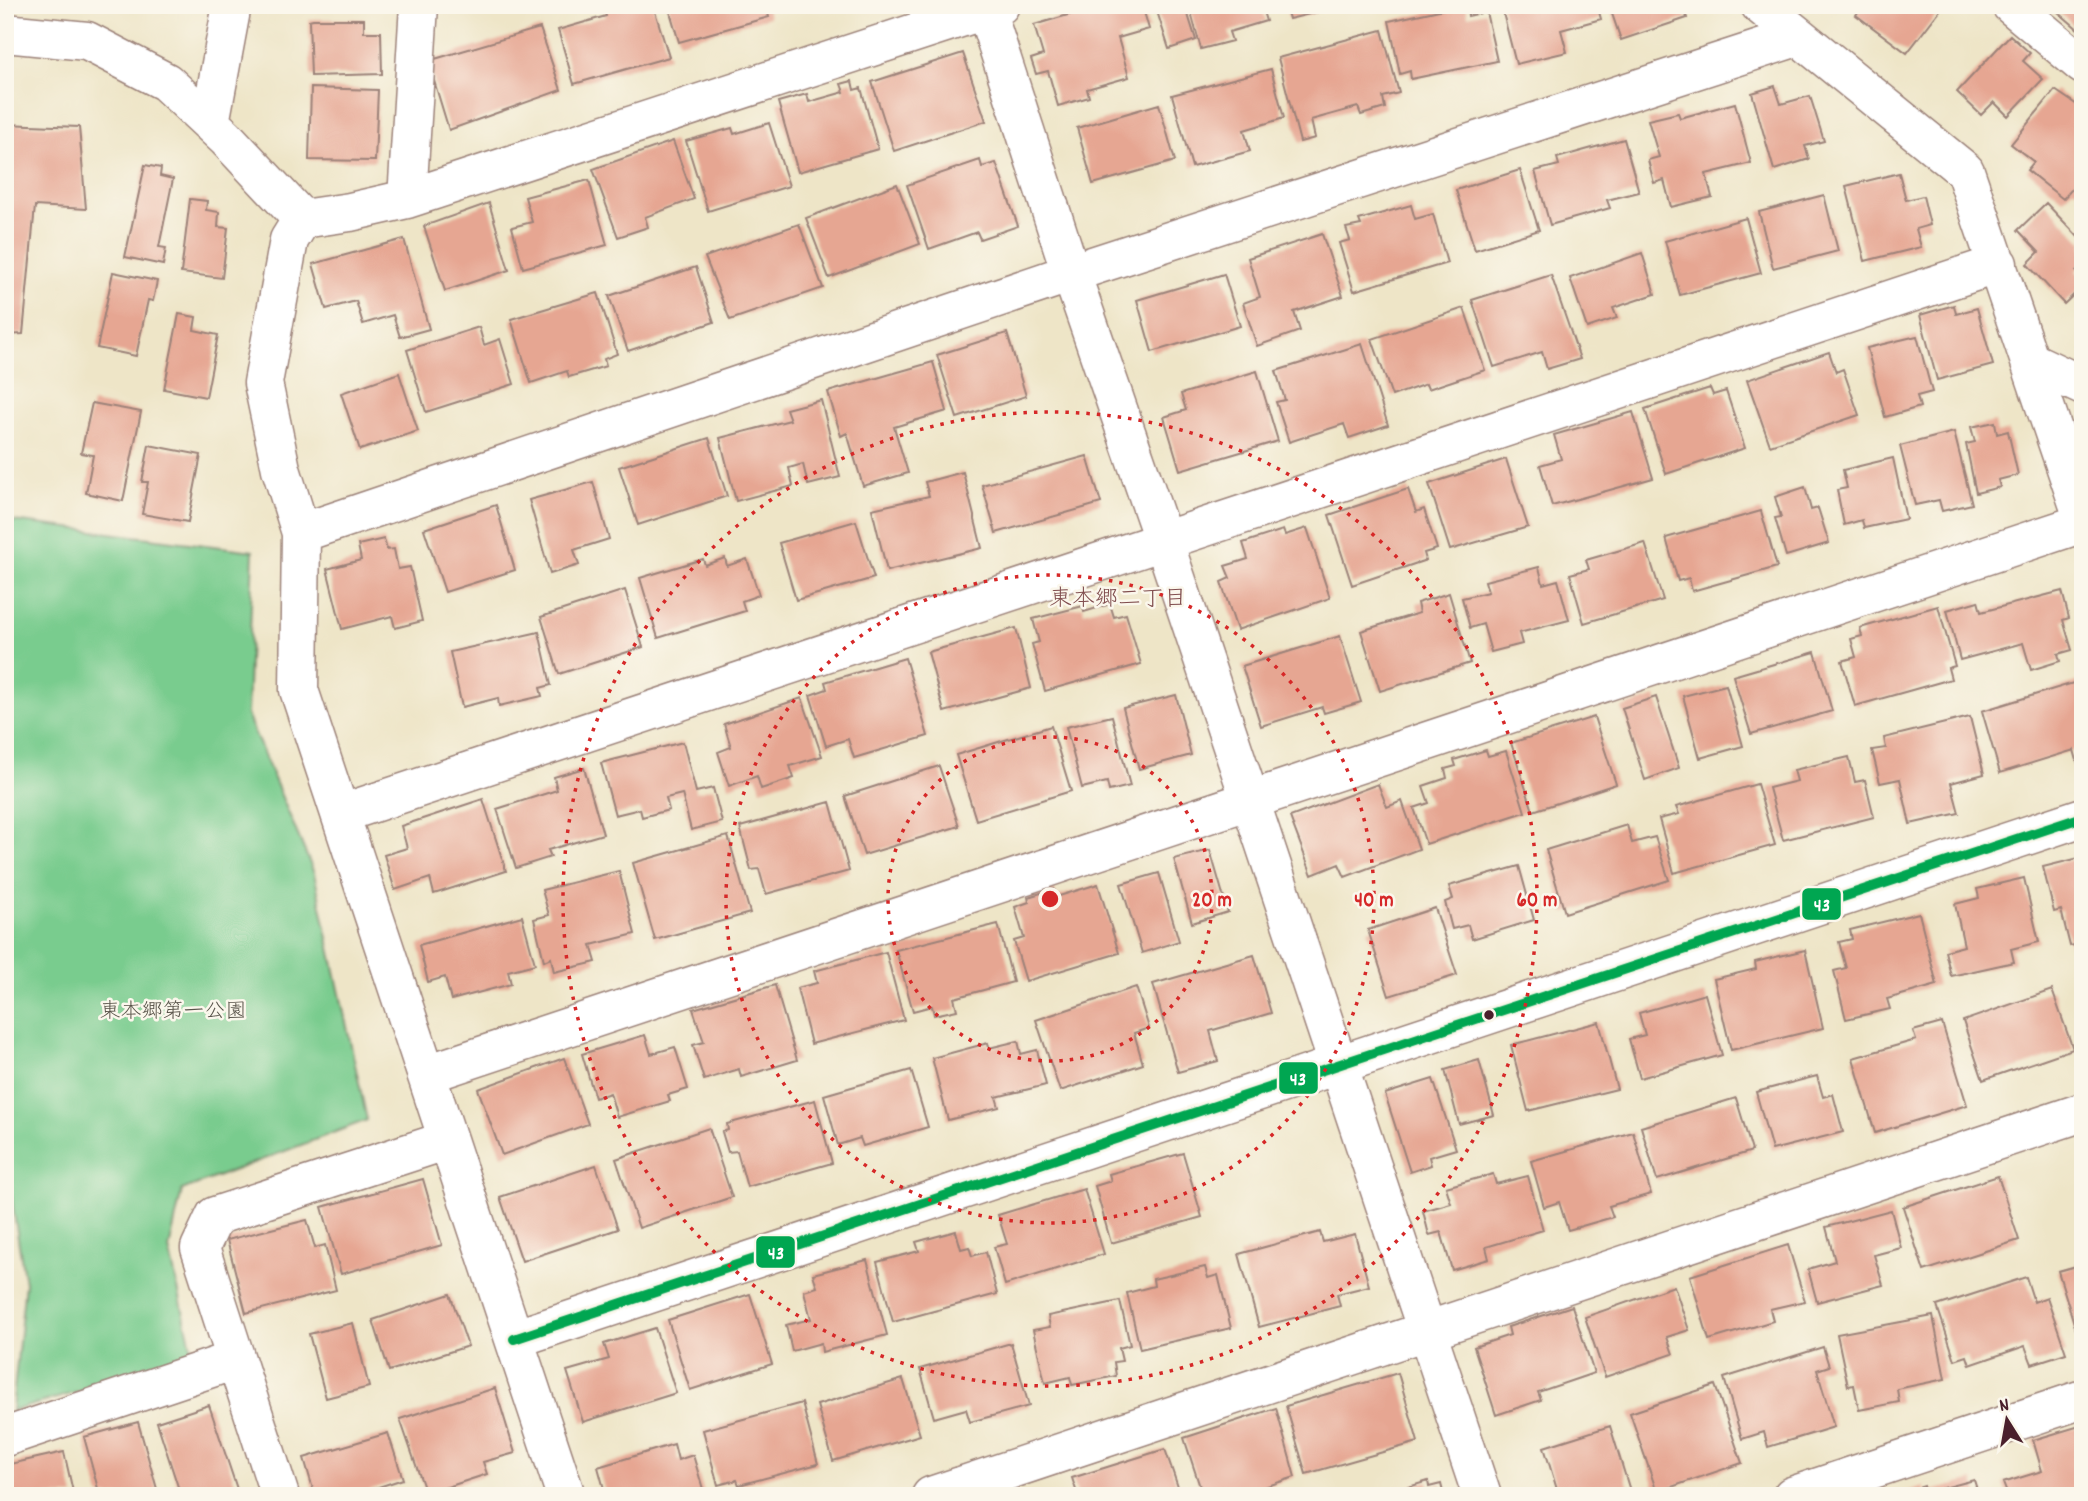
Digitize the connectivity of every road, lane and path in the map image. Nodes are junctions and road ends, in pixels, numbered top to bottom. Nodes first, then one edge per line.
1 (232, 5) edge
2 (419, 5) edge
3 (1760, 5) edge
4 (2011, 5) edge
5 (993, 7) edge
6 (5, 33) edge
7 (1797, 37) junction
8 (2083, 65) edge
9 (209, 123) junction
10 (407, 199) junction
11 (302, 219) junction
12 (1998, 264) junction
13 (1071, 274) junction
14 (2031, 361) junction
15 (2083, 386) edge
16 (2083, 520) edge
17 (300, 533) junction
18 (1164, 542) junction
19 (1250, 802) junction
20 (340, 814) junction
21 (2083, 817) edge
22 (1337, 1066) junction
23 (427, 1074) junction
24 (2083, 1112) edge
25 (448, 1140) junction
26 (1428, 1332) junction
27 (514, 1339) junction
28 (235, 1360) junction
29 (2083, 1399) edge
30 (5, 1437) edge
31 (281, 1496) edge
32 (566, 1496) edge
33 (931, 1496) edge
34 (1482, 1496) edge
35 (1792, 1496) edge

1 - 9 street
2 - 10 street
3 - 7 street
4 - 8 street
5 - 10 street
5 - 13 street
6 - 9 street
7 - 12 street
7 - 13 street
9 - 11 street
10 - 11 street
11 - 17 street
12 - 14 street
12 - 18 street
13 - 17 street
13 - 18 street
14 - 15 street
14 - 16 street
16 - 19 street
17 - 20 street
18 - 19 street
18 - 20 street
19 - 22 street
19 - 23 street
20 - 23 street
21 - 22 street
22 - 26 street
22 - 27 street
23 - 25 street
24 - 26 street
25 - 27 street
25 - 28 street
26 - 33 street
26 - 34 street
27 - 32 street
28 - 30 street
28 - 31 street
29 - 35 street

